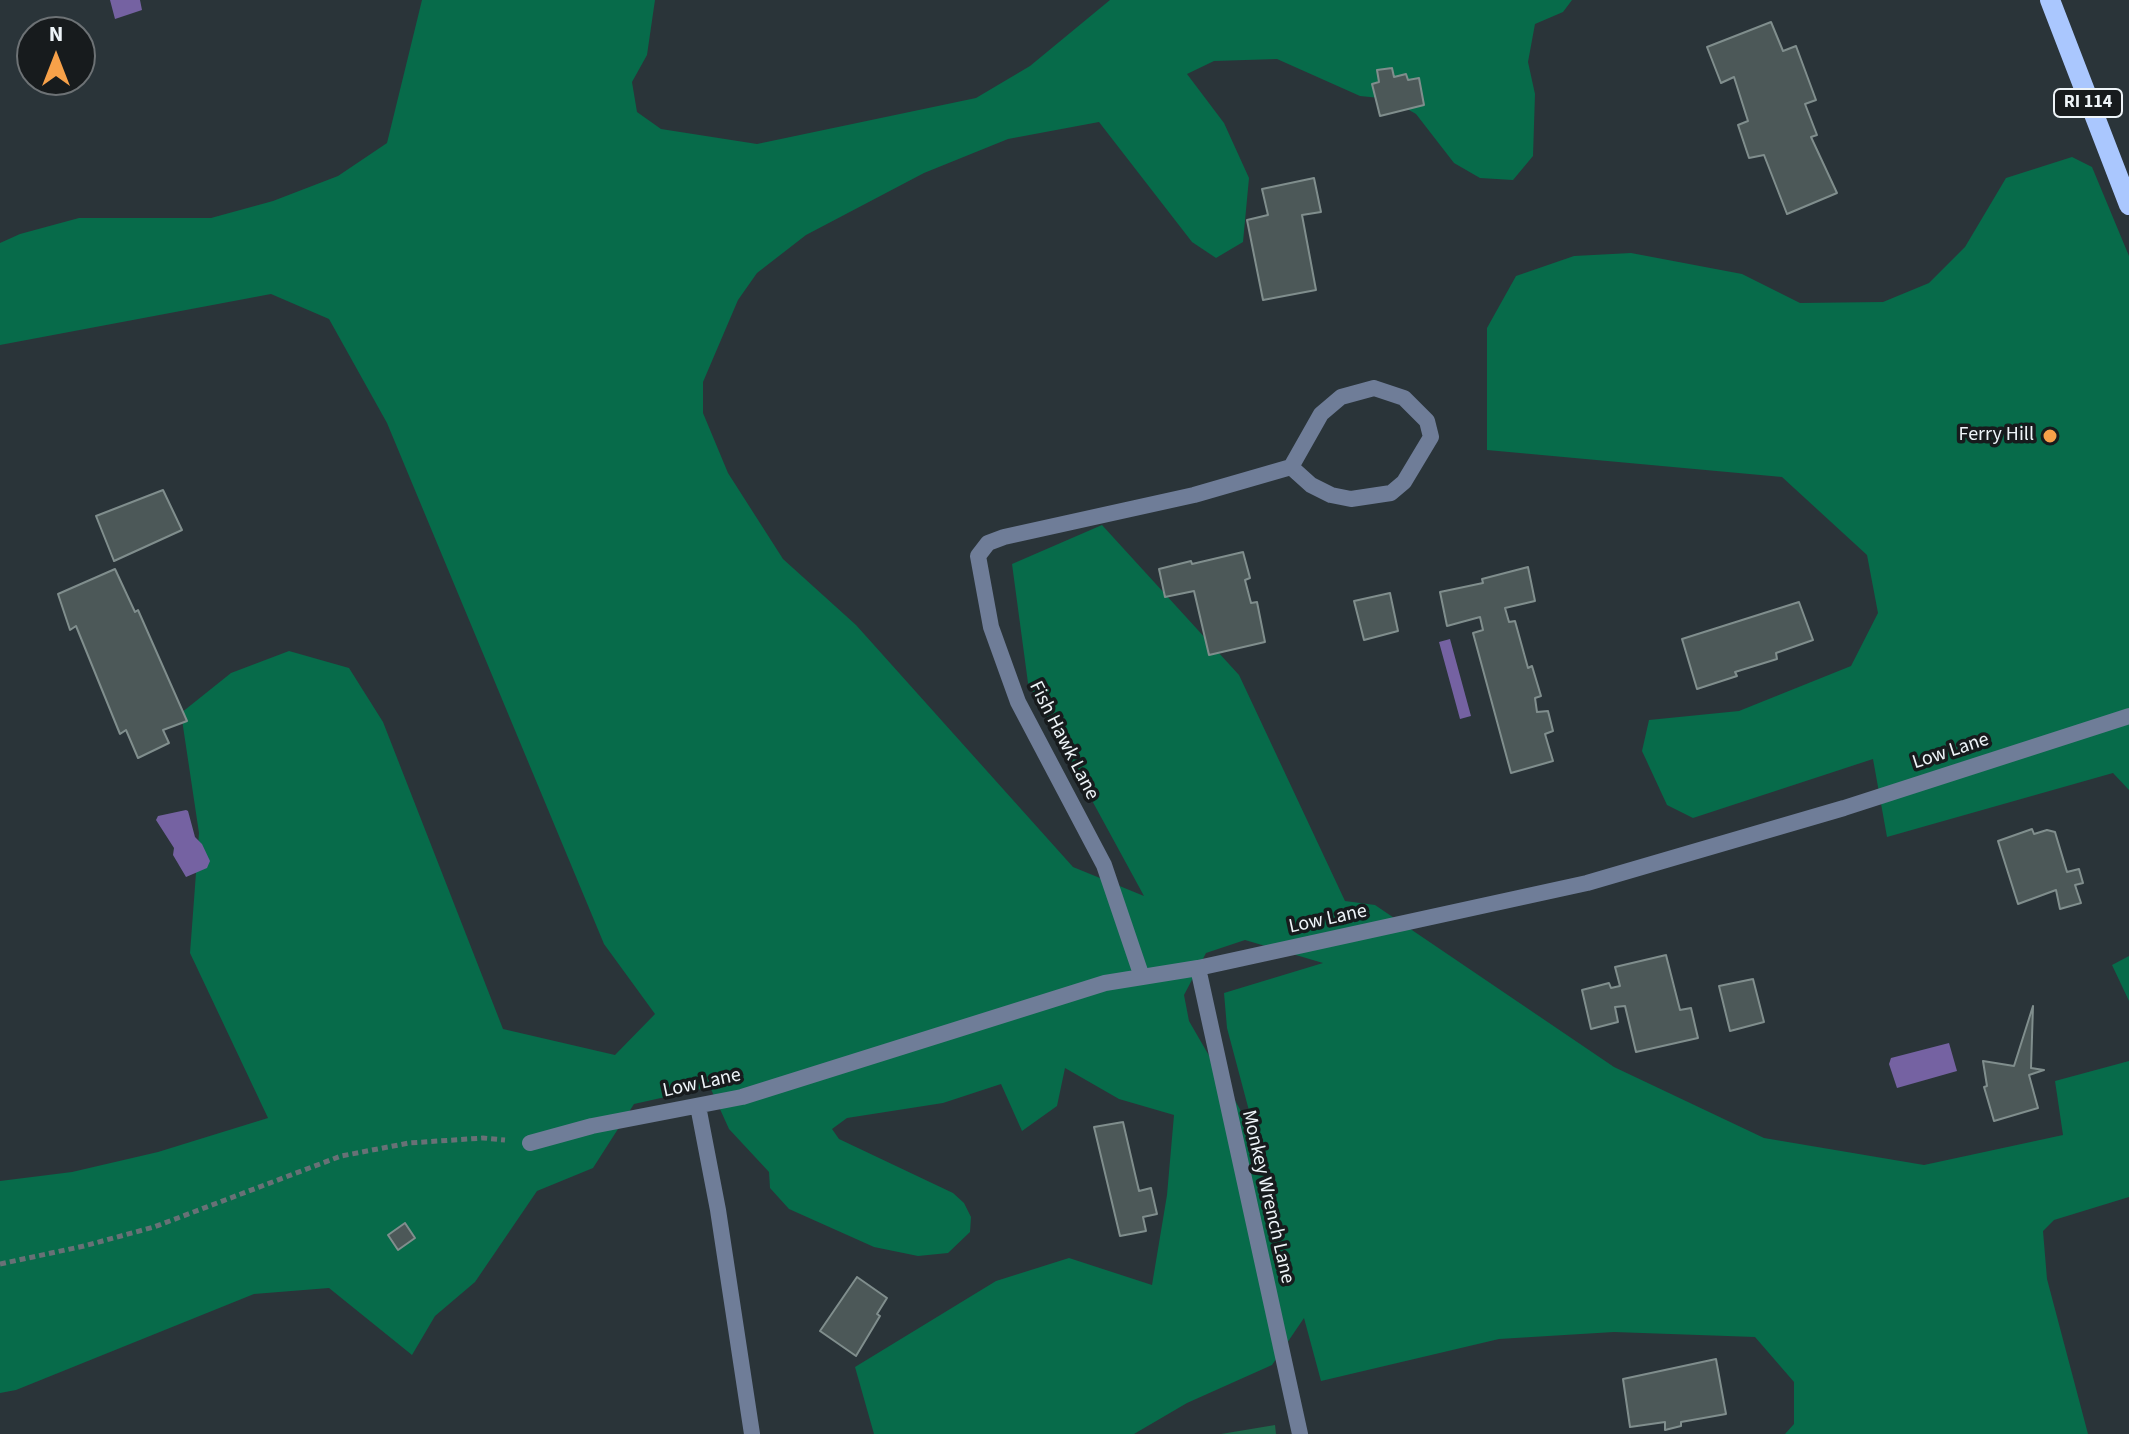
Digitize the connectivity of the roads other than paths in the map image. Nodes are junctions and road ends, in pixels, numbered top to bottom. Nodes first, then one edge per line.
1 (2050, 0) edge
2 (2129, 205) edge
3 (1291, 467) junction
4 (2129, 716) edge
5 (1198, 968) junction
6 (1142, 977) junction
7 (698, 1106) junction
8 (530, 1143) road end
9 (752, 1434) edge
10 (1300, 1434) edge

1 - 2 main road, RI 114
3 - 3 street
3 - 6 street, Fish Hawk Lane
4 - 5 street, Low Lane
5 - 6 street, Low Lane
5 - 10 street, Monkey Wrench Lane
6 - 7 street, Low Lane
7 - 8 street, Low Lane
7 - 9 street

